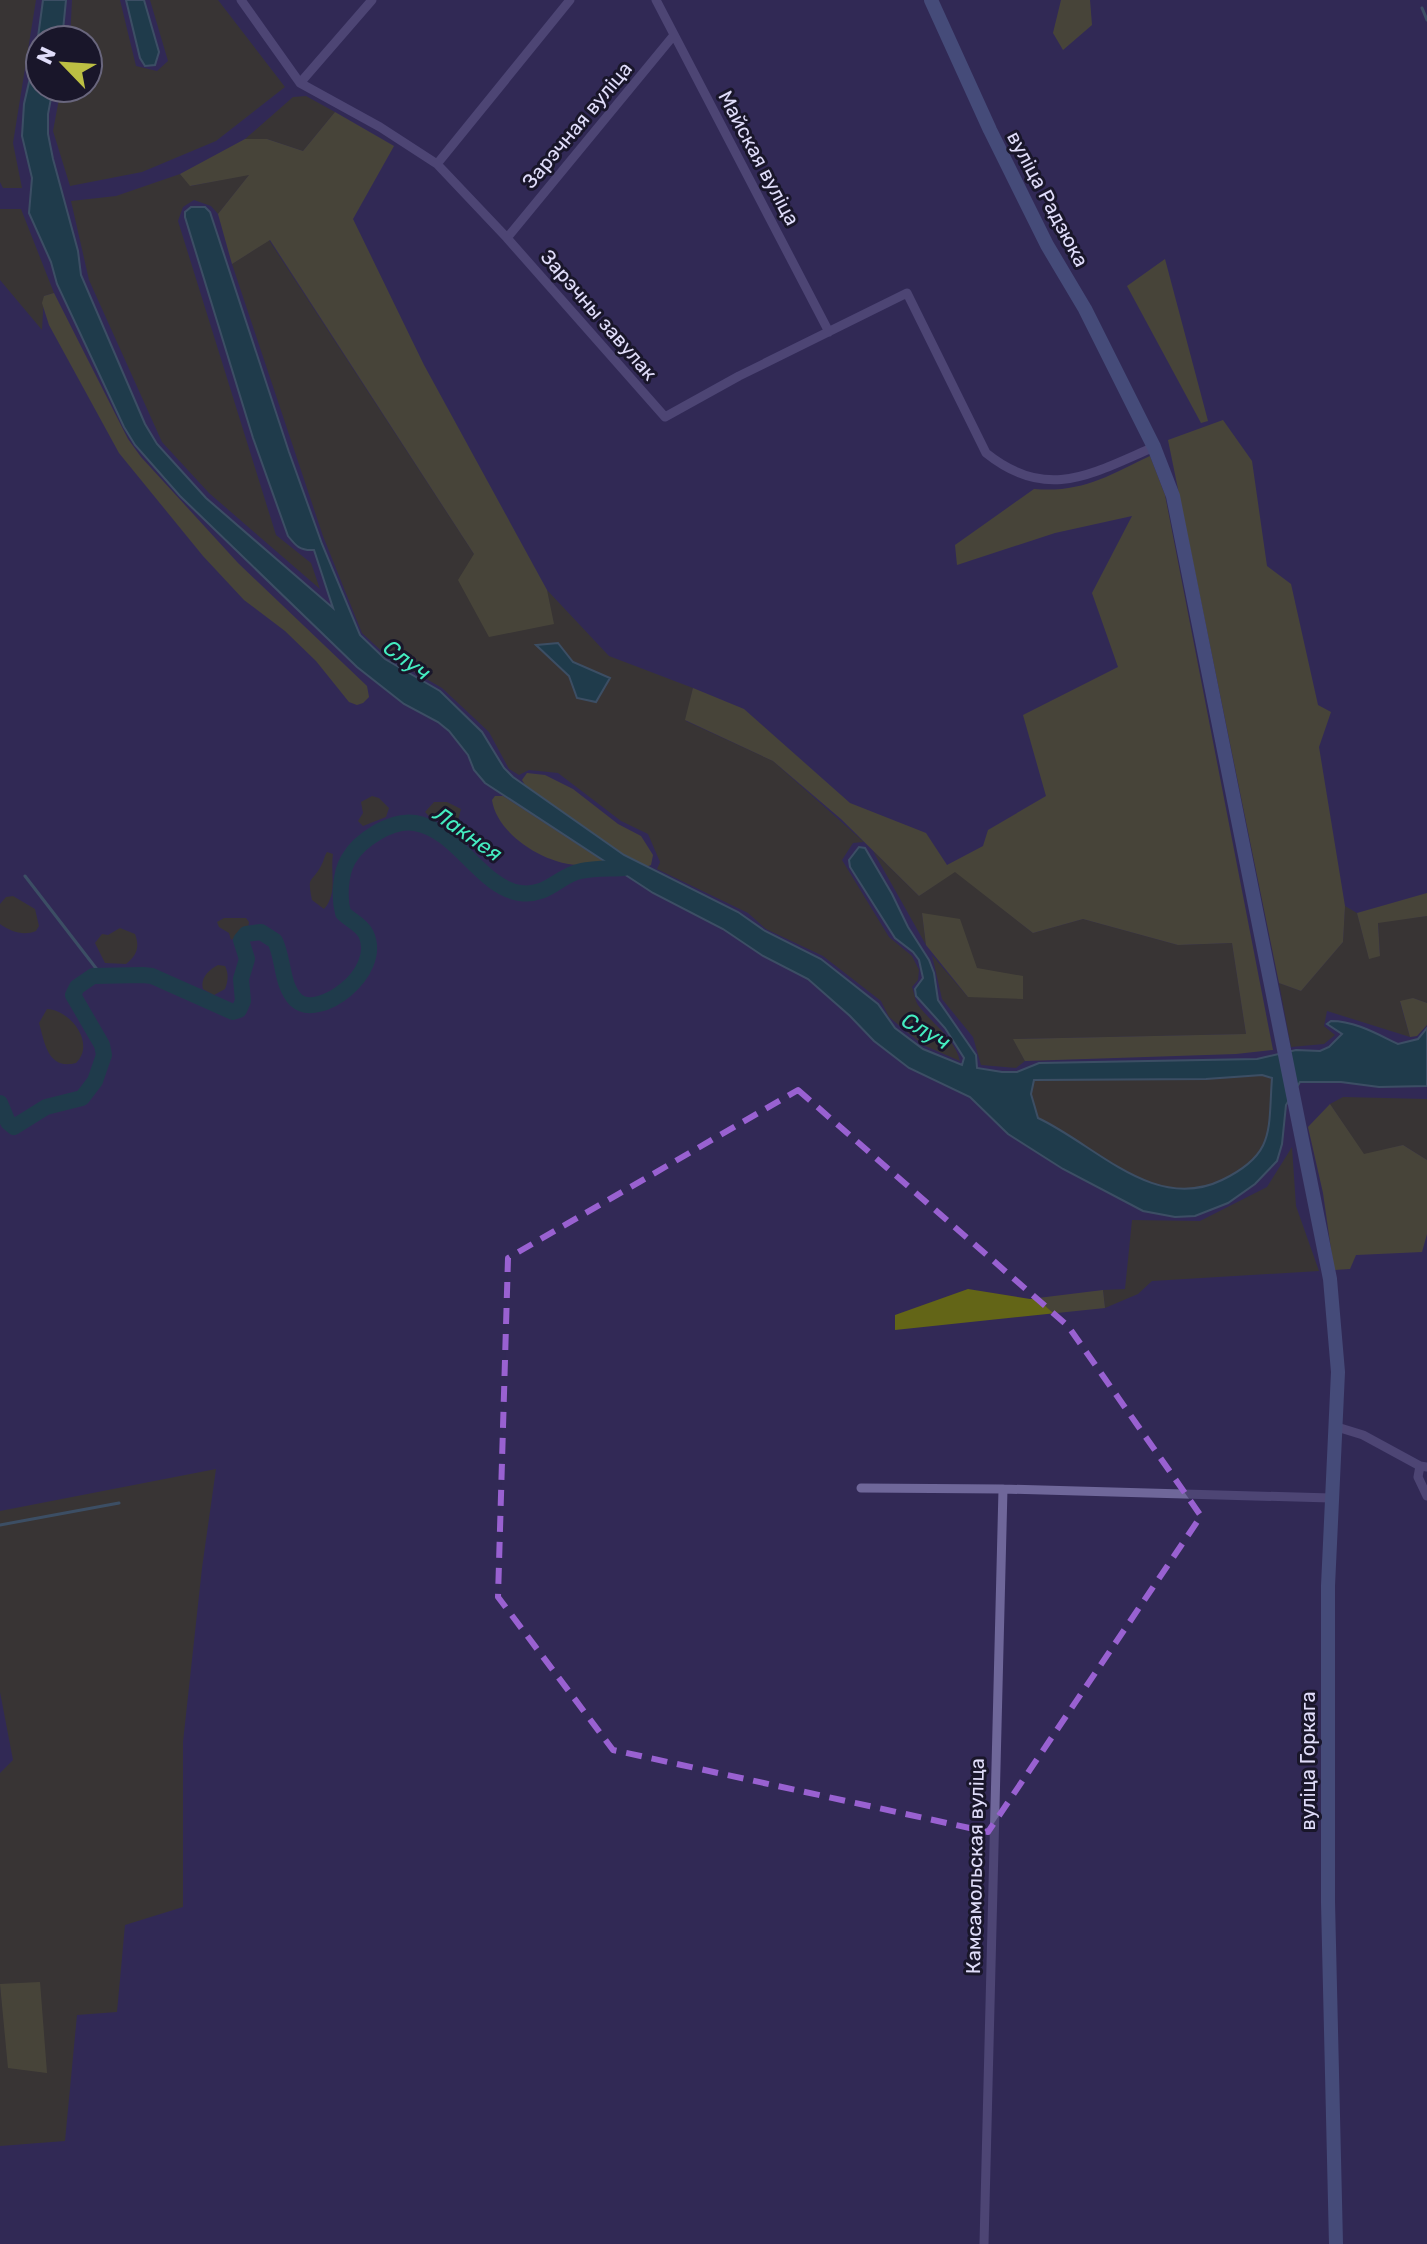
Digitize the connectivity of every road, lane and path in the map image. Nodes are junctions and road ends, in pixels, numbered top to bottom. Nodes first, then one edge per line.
1 (241, 0) edge
2 (372, 0) edge
3 (570, 0) edge
4 (656, 0) edge
5 (931, 0) edge
6 (674, 35) junction
7 (300, 83) junction
8 (437, 164) junction
9 (507, 238) junction
10 (829, 332) junction
11 (1154, 447) junction
12 (1275, 1003) joint
13 (1337, 1427) junction
14 (1423, 1466) edge
15 (861, 1488) dead end
16 (1003, 1489) junction
17 (1427, 1496) edge
18 (1331, 1498) junction
19 (984, 2244) edge
20 (1336, 2244) edge

1 - 7 street
2 - 7 street
3 - 8 street
4 - 6 street, Майская вуліца
5 - 11 main road, вуліца Радзюка
6 - 9 street, Зарэчная вуліца
6 - 10 street, Майская вуліца
7 - 8 street, Зарэчны завулак
8 - 9 street, Зарэчны завулак
9 - 10 street, Зарэчны завулак
10 - 11 street
11 - 12 main road, вуліца Радзюка
12 - 13 main road, вуліца Горкага
13 - 14 street
13 - 18 main road, вуліца Горкага
14 - 17 street
15 - 16 street
16 - 18 street
16 - 19 street, Камсамольская вуліца
18 - 20 main road, вуліца Горкага

